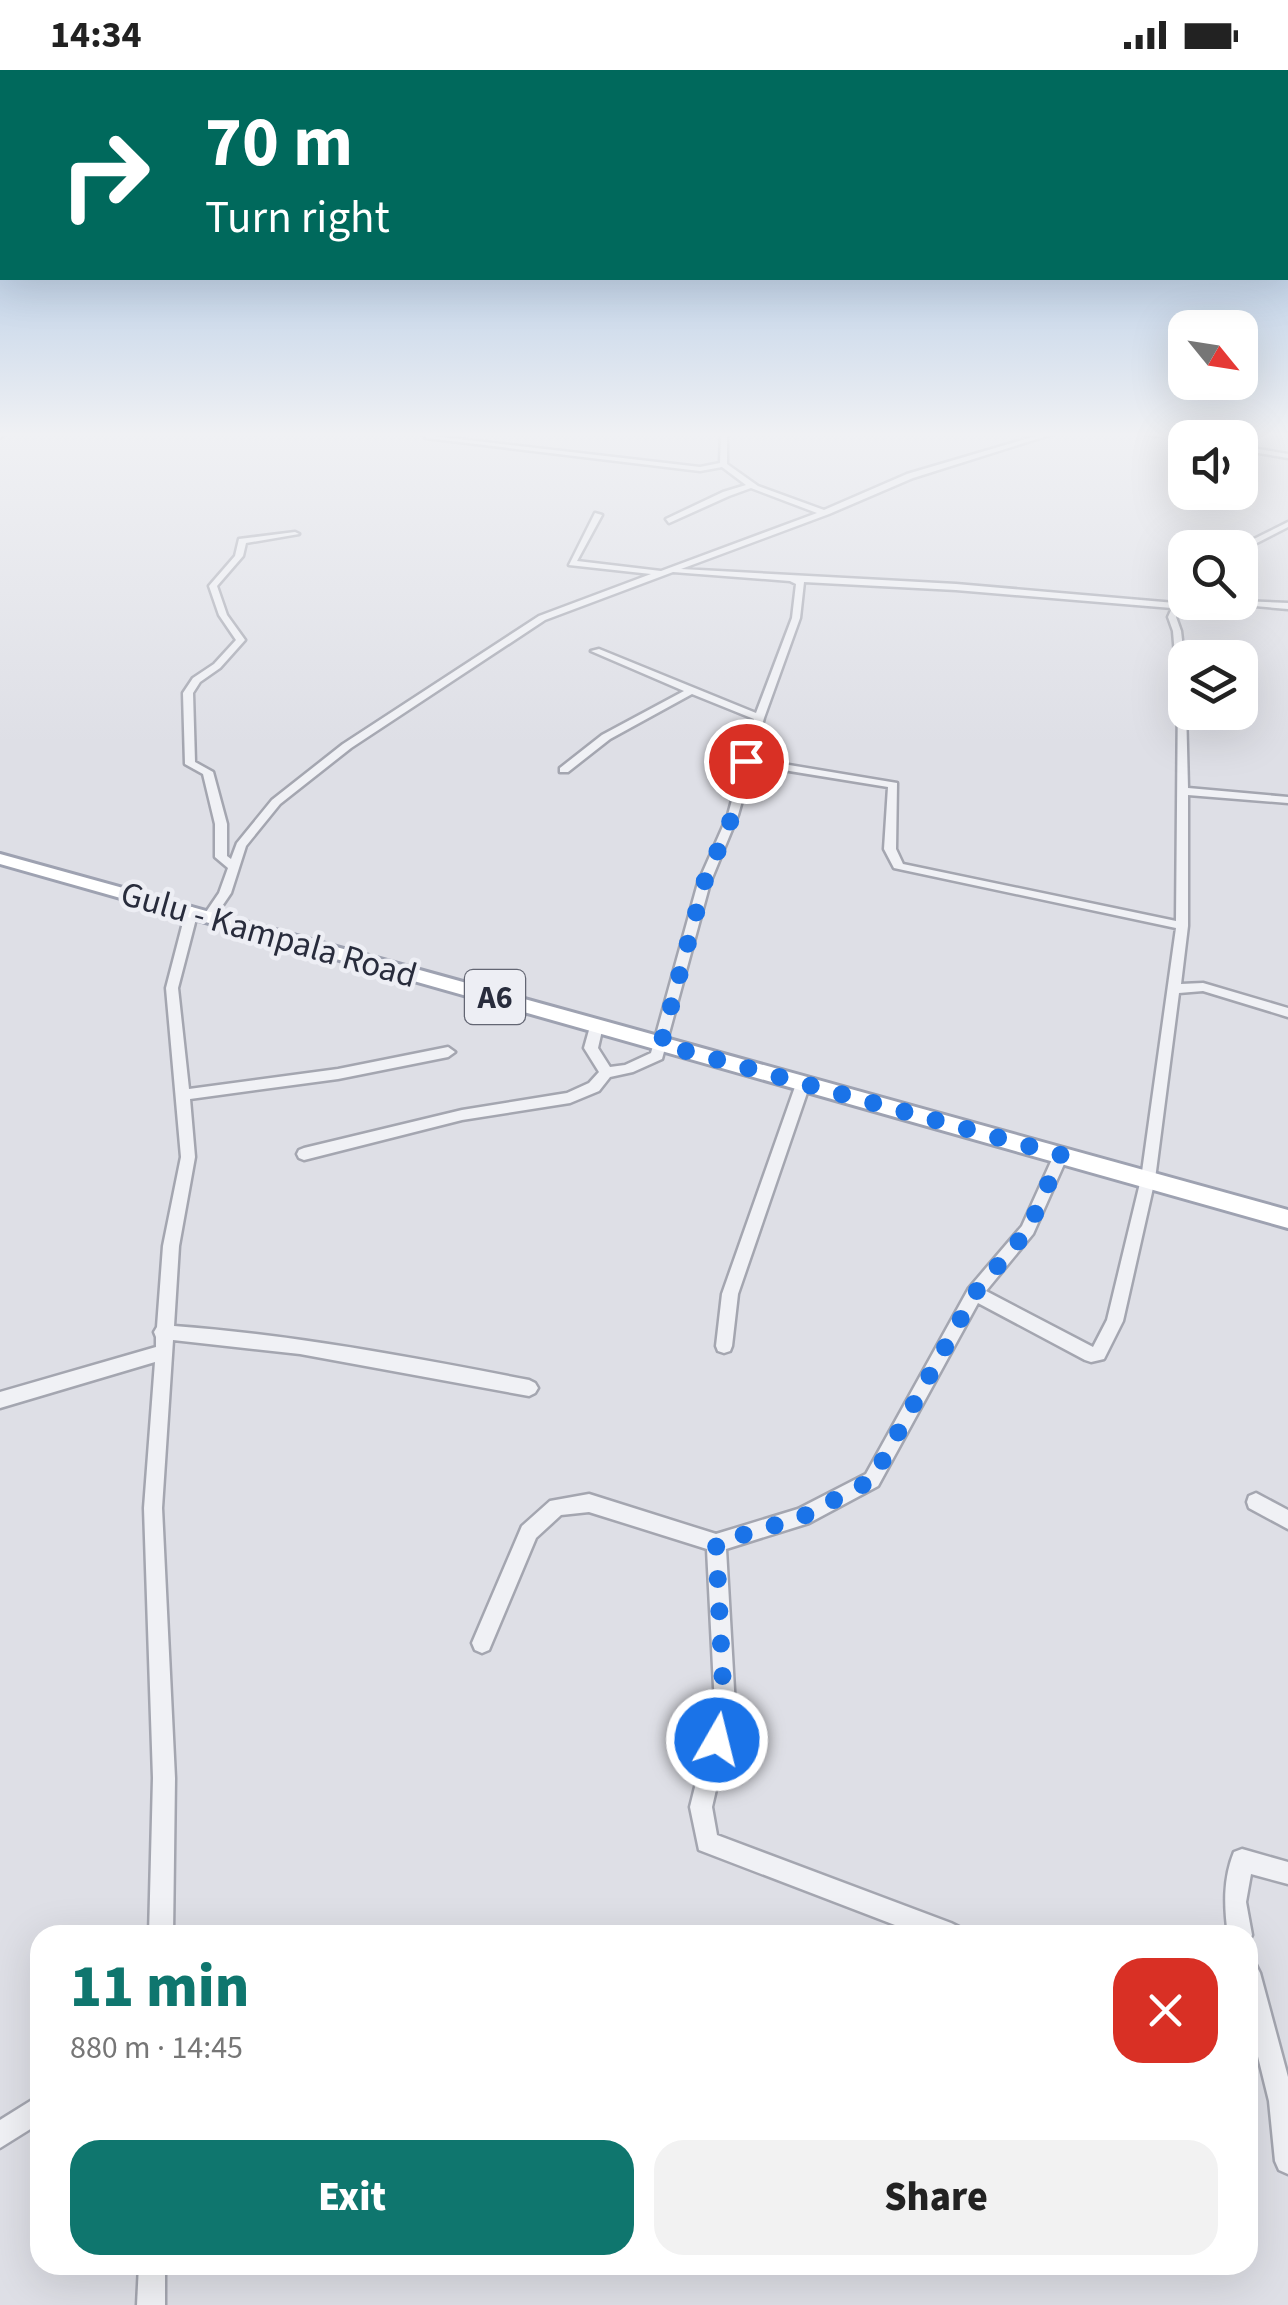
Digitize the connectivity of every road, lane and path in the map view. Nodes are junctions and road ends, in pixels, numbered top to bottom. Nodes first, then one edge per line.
1 (278, 536) edge
2 (586, 536) edge
3 (758, 536) edge
4 (688, 564) junction
5 (668, 572) junction
6 (710, 573) junction
7 (792, 578) junction
8 (1168, 599) edge
9 (1258, 604) edge
10 (1288, 606) edge
11 (1173, 620) edge
12 (596, 651) dead end
13 (692, 690) junction
14 (759, 718) junction
15 (746, 761) junction
16 (564, 770) dead end
17 (1181, 791) junction
18 (1288, 800) edge
19 (0, 859) edge
20 (235, 868) junction
21 (201, 913) junction
22 (1182, 926) junction
23 (1174, 989) junction
24 (1288, 1013) edge
25 (596, 1026) junction
26 (661, 1044) junction
27 (448, 1052) dead end
28 (606, 1073) junction
29 (803, 1084) junction
30 (184, 1095) junction
31 (304, 1154) dead end
32 (1061, 1155) junction
33 (1148, 1179) junction
34 (1288, 1219) edge
35 (975, 1293) junction
36 (162, 1342) junction
37 (724, 1346) dead end
38 (528, 1388) dead end
39 (0, 1400) edge
40 (1256, 1502) dead end
41 (1288, 1520) edge
42 (716, 1543) junction
43 (482, 1643) dead end
44 (1288, 1872) edge
45 (161, 1925) edge
46 (925, 1925) edge
47 (1238, 1925) edge
48 (1258, 2045) edge
49 (30, 2115) edge
50 (0, 2136) edge
51 (1288, 2161) edge
52 (152, 2275) edge
53 (151, 2305) edge

1 - 20 street
2 - 5 street
3 - 4 street
4 - 5 street
4 - 6 street
5 - 6 street
5 - 20 street
6 - 7 street
7 - 8 street
7 - 14 street
9 - 10 street
11 - 17 street
12 - 13 street
13 - 14 street
13 - 16 street
14 - 15 street
15 - 22 street
15 - 26 street
17 - 18 street
17 - 22 street
19 - 21 main road, Gulu - Kampala Road / A6
20 - 21 street
21 - 25 main road, Gulu - Kampala Road / A6
21 - 30 street
22 - 23 street
23 - 24 street
23 - 33 street
25 - 26 main road, Gulu - Kampala Road / A6
25 - 28 street
26 - 28 street
26 - 29 main road, Gulu - Kampala Road / A6
27 - 30 street
28 - 31 street
29 - 32 main road, Gulu - Kampala Road / A6
29 - 37 street
30 - 36 street
32 - 33 main road, Gulu - Kampala Road / A6
32 - 35 street
33 - 34 main road, Gulu - Kampala Road / A6
33 - 35 street
35 - 42 street
36 - 38 street
36 - 39 street
36 - 45 street
40 - 41 street
42 - 43 street
42 - 46 street
44 - 47 street
48 - 51 street
49 - 50 street
52 - 53 street

